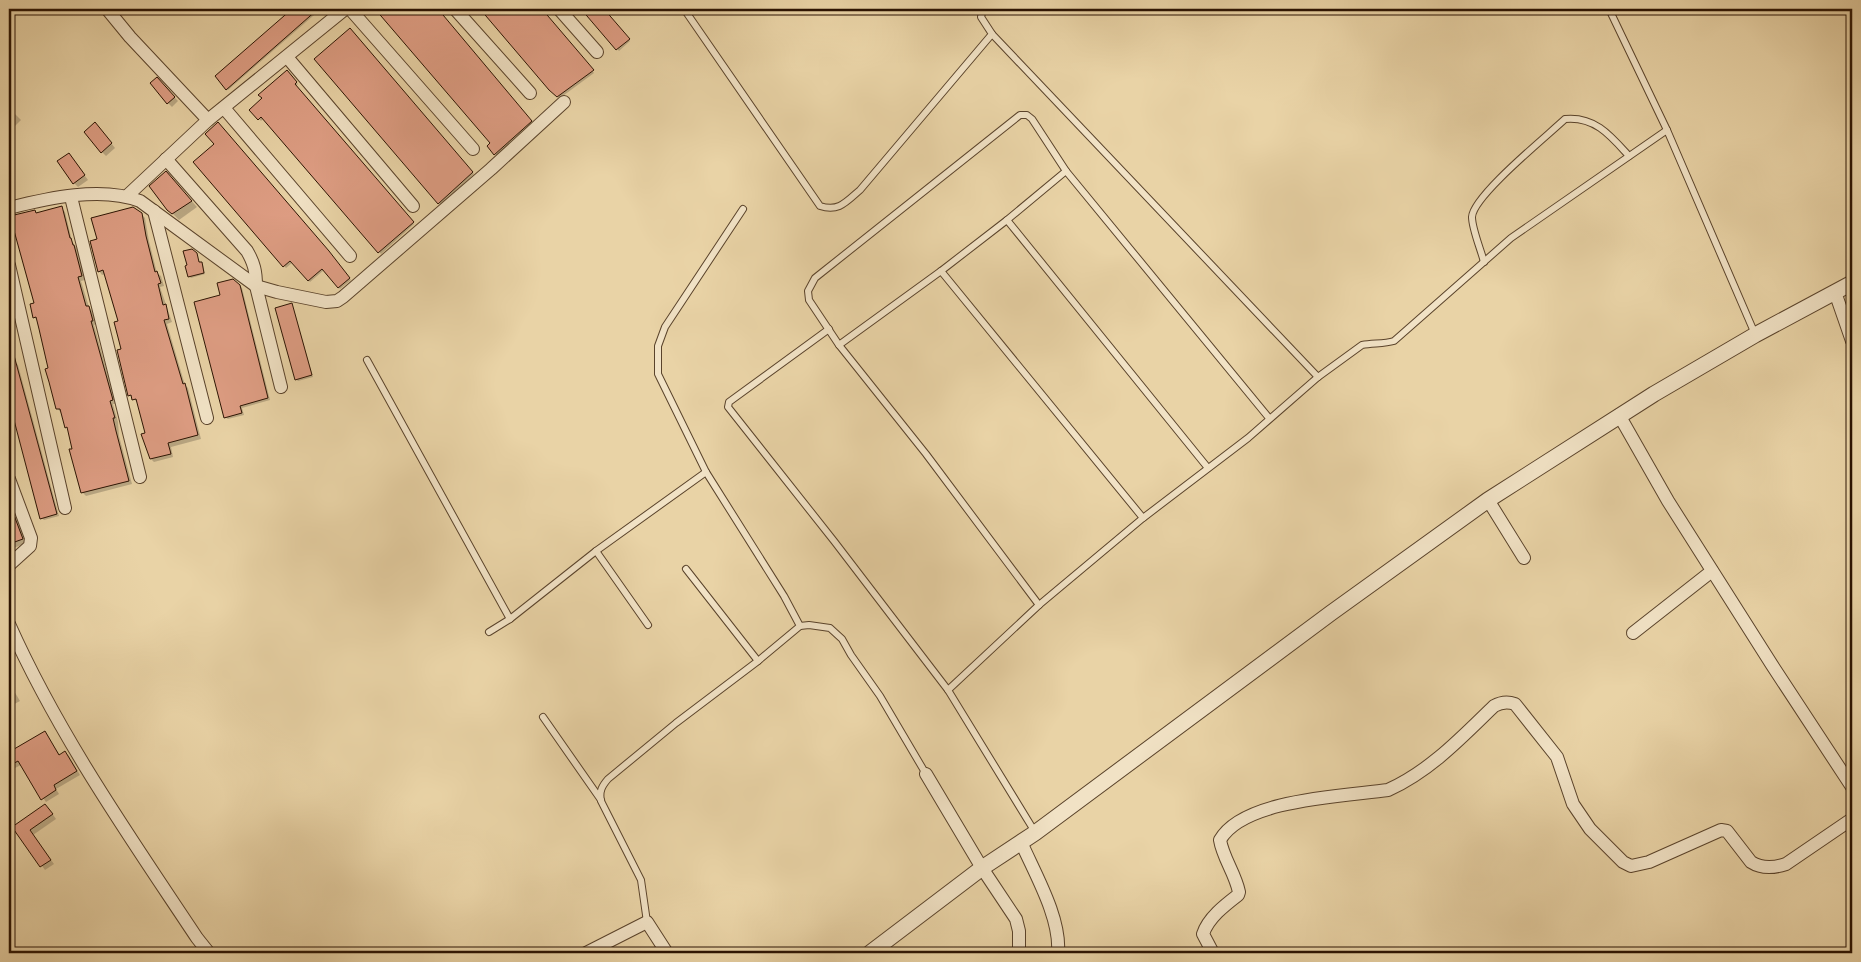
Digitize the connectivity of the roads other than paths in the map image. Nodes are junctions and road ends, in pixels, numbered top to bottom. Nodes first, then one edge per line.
1 (107, 9) edge
2 (345, 9) edge
3 (350, 9) edge
4 (455, 9) edge
5 (559, 9) edge
6 (684, 9) edge
7 (983, 9) edge
8 (1608, 9) edge
9 (992, 34) junction
10 (597, 52) dead end
11 (287, 57) junction
12 (530, 93) dead end
13 (564, 102) dead end
14 (224, 108) junction
15 (208, 120) junction
16 (1667, 130) junction
17 (473, 149) dead end
18 (1629, 156) junction
19 (166, 159) junction
20 (1066, 171) junction
21 (127, 196) junction
22 (71, 197) junction
23 (413, 206) dead end
24 (9, 208) edge
25 (743, 209) dead end
26 (154, 211) junction
27 (1007, 220) junction
28 (350, 256) dead end
29 (1484, 262) junction
30 (9, 265) edge
31 (941, 271) junction
32 (1852, 283) edge
33 (256, 286) junction
34 (1835, 292) junction
35 (829, 329) junction
36 (1755, 335) junction
37 (1852, 341) edge
38 (839, 346) junction
39 (367, 360) dead end
40 (1318, 376) junction
41 (281, 387) dead end
42 (1619, 415) junction
43 (207, 418) dead end
44 (1269, 418) junction
45 (1208, 468) junction
46 (706, 472) junction
47 (140, 477) dead end
48 (9, 479) edge
49 (1488, 500) junction
50 (65, 508) dead end
51 (1143, 518) junction
52 (596, 551) junction
53 (1524, 558) dead end
54 (9, 565) edge
55 (686, 569) dead end
56 (1712, 571) junction
57 (1038, 605) junction
58 (510, 619) junction
59 (9, 624) edge
60 (648, 625) dead end
61 (800, 626) junction
62 (489, 632) dead end
63 (1633, 633) dead end
64 (758, 661) junction
65 (948, 690) junction
66 (542, 717) dead end
67 (926, 774) joint
68 (1852, 787) edge
69 (601, 801) junction
70 (1852, 819) edge
71 (1035, 833) junction
72 (1016, 845) junction
73 (989, 864) junction
74 (647, 922) junction
75 (209, 953) edge
76 (586, 953) edge
77 (667, 953) edge
78 (870, 953) edge
79 (1019, 953) edge
80 (1058, 953) edge
81 (1213, 953) edge

1 - 15 street
2 - 11 street
3 - 17 street
4 - 12 street
5 - 10 street
6 - 9 lane
7 - 9 lane
8 - 16 lane
9 - 40 lane
11 - 14 street
11 - 23 street
13 - 33 street
14 - 15 street
14 - 28 street
15 - 19 street
16 - 18 lane
16 - 36 lane
18 - 29 lane
18 - 29 lane
19 - 21 street
19 - 33 street
20 - 27 lane
20 - 35 lane
20 - 44 lane
21 - 22 street
21 - 26 street
22 - 24 street
22 - 47 street
25 - 46 lane
26 - 33 street
26 - 43 street
27 - 31 lane
27 - 45 lane
29 - 40 lane
30 - 50 street
31 - 38 lane
31 - 51 lane
32 - 34 street
33 - 41 street
34 - 36 street
34 - 37 street
35 - 38 lane
35 - 65 lane
36 - 42 street
38 - 57 lane
39 - 58 lane
40 - 44 lane
42 - 49 street
42 - 56 street
44 - 45 lane
45 - 51 lane
46 - 52 lane
46 - 61 lane
48 - 54 street
49 - 53 street
49 - 71 street
51 - 57 lane
52 - 58 lane
52 - 60 lane
55 - 64 lane
56 - 63 street
56 - 68 street
57 - 65 lane
58 - 62 lane
59 - 75 street
61 - 64 lane
61 - 67 lane
64 - 69 lane
65 - 71 lane
66 - 69 lane
67 - 73 street
69 - 74 lane
70 - 81 street
71 - 72 street
72 - 73 street
72 - 80 street
73 - 78 street
73 - 79 street
74 - 76 street
74 - 77 street

